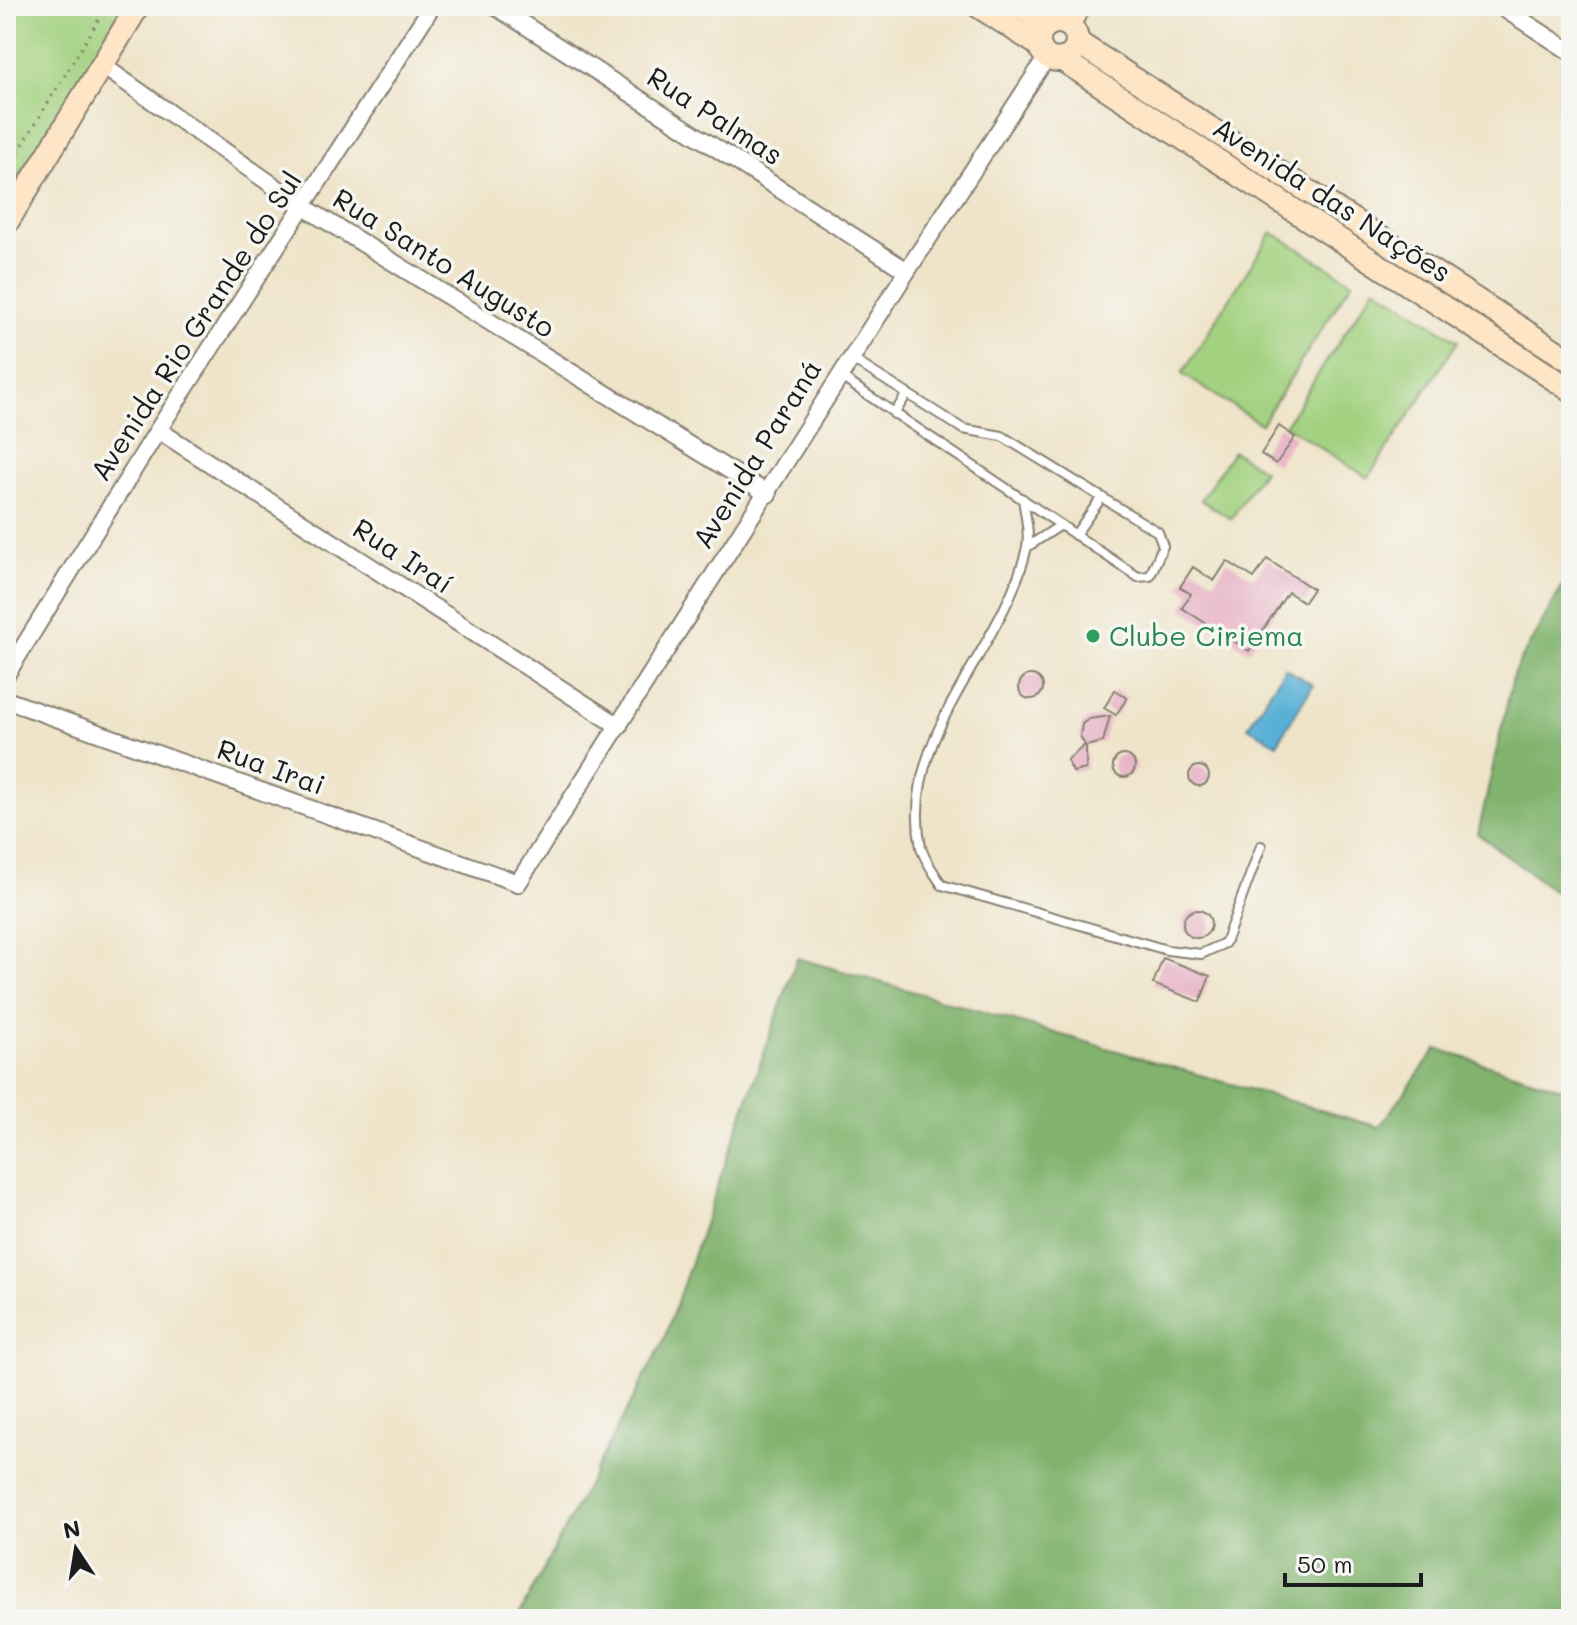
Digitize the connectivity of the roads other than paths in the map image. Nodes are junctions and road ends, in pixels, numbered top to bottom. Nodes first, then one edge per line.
1 (138, 6) edge
2 (432, 6) edge
3 (495, 6) edge
4 (978, 6) edge
5 (1019, 6) edge
6 (1500, 6) edge
7 (1060, 37) edge
8 (1571, 52) edge
9 (100, 64) junction
10 (304, 207) junction
11 (6, 224) edge
12 (907, 271) junction
13 (852, 359) junction
14 (1571, 361) edge
15 (841, 377) junction
16 (1571, 390) edge
17 (907, 394) junction
18 (894, 414) junction
19 (158, 430) junction
20 (768, 494) junction
21 (1102, 497) junction
22 (1023, 499) junction
23 (1061, 525) junction
24 (1075, 535) junction
25 (1027, 547) junction
26 (6, 675) edge
27 (6, 700) edge
28 (619, 726) junction
29 (1261, 846) dead end
30 (518, 883) joint

1 - 9 main road
2 - 10 street, Avenida Rio Grande do Sul
3 - 12 street, Rua Palmas
4 - 7 main road, Avenida das Nações
5 - 7 main road, Avenida das Nações
6 - 8 street
7 - 12 street, Avenida Paraná
7 - 14 main road, Avenida das Nações
7 - 16 main road, Avenida das Nações
9 - 10 street, Rua Santo Augusto
9 - 11 main road
10 - 19 street, Avenida Rio Grande do Sul
10 - 20 street, Rua Santo Augusto
12 - 13 street, Avenida Paraná
13 - 15 street, Avenida Paraná
13 - 17 lane
15 - 18 lane
15 - 20 street, Avenida Paraná
17 - 18 lane
17 - 21 lane
18 - 22 lane
19 - 26 street, Avenida Rio Grande do Sul
19 - 28 street, Rua Iraí
20 - 28 street, Avenida Paraná
21 - 24 lane
21 - 24 lane
22 - 23 lane
22 - 25 lane
23 - 24 lane
23 - 25 lane
25 - 29 lane
27 - 30 street, Rua Irai
28 - 30 street, Avenida Paraná

